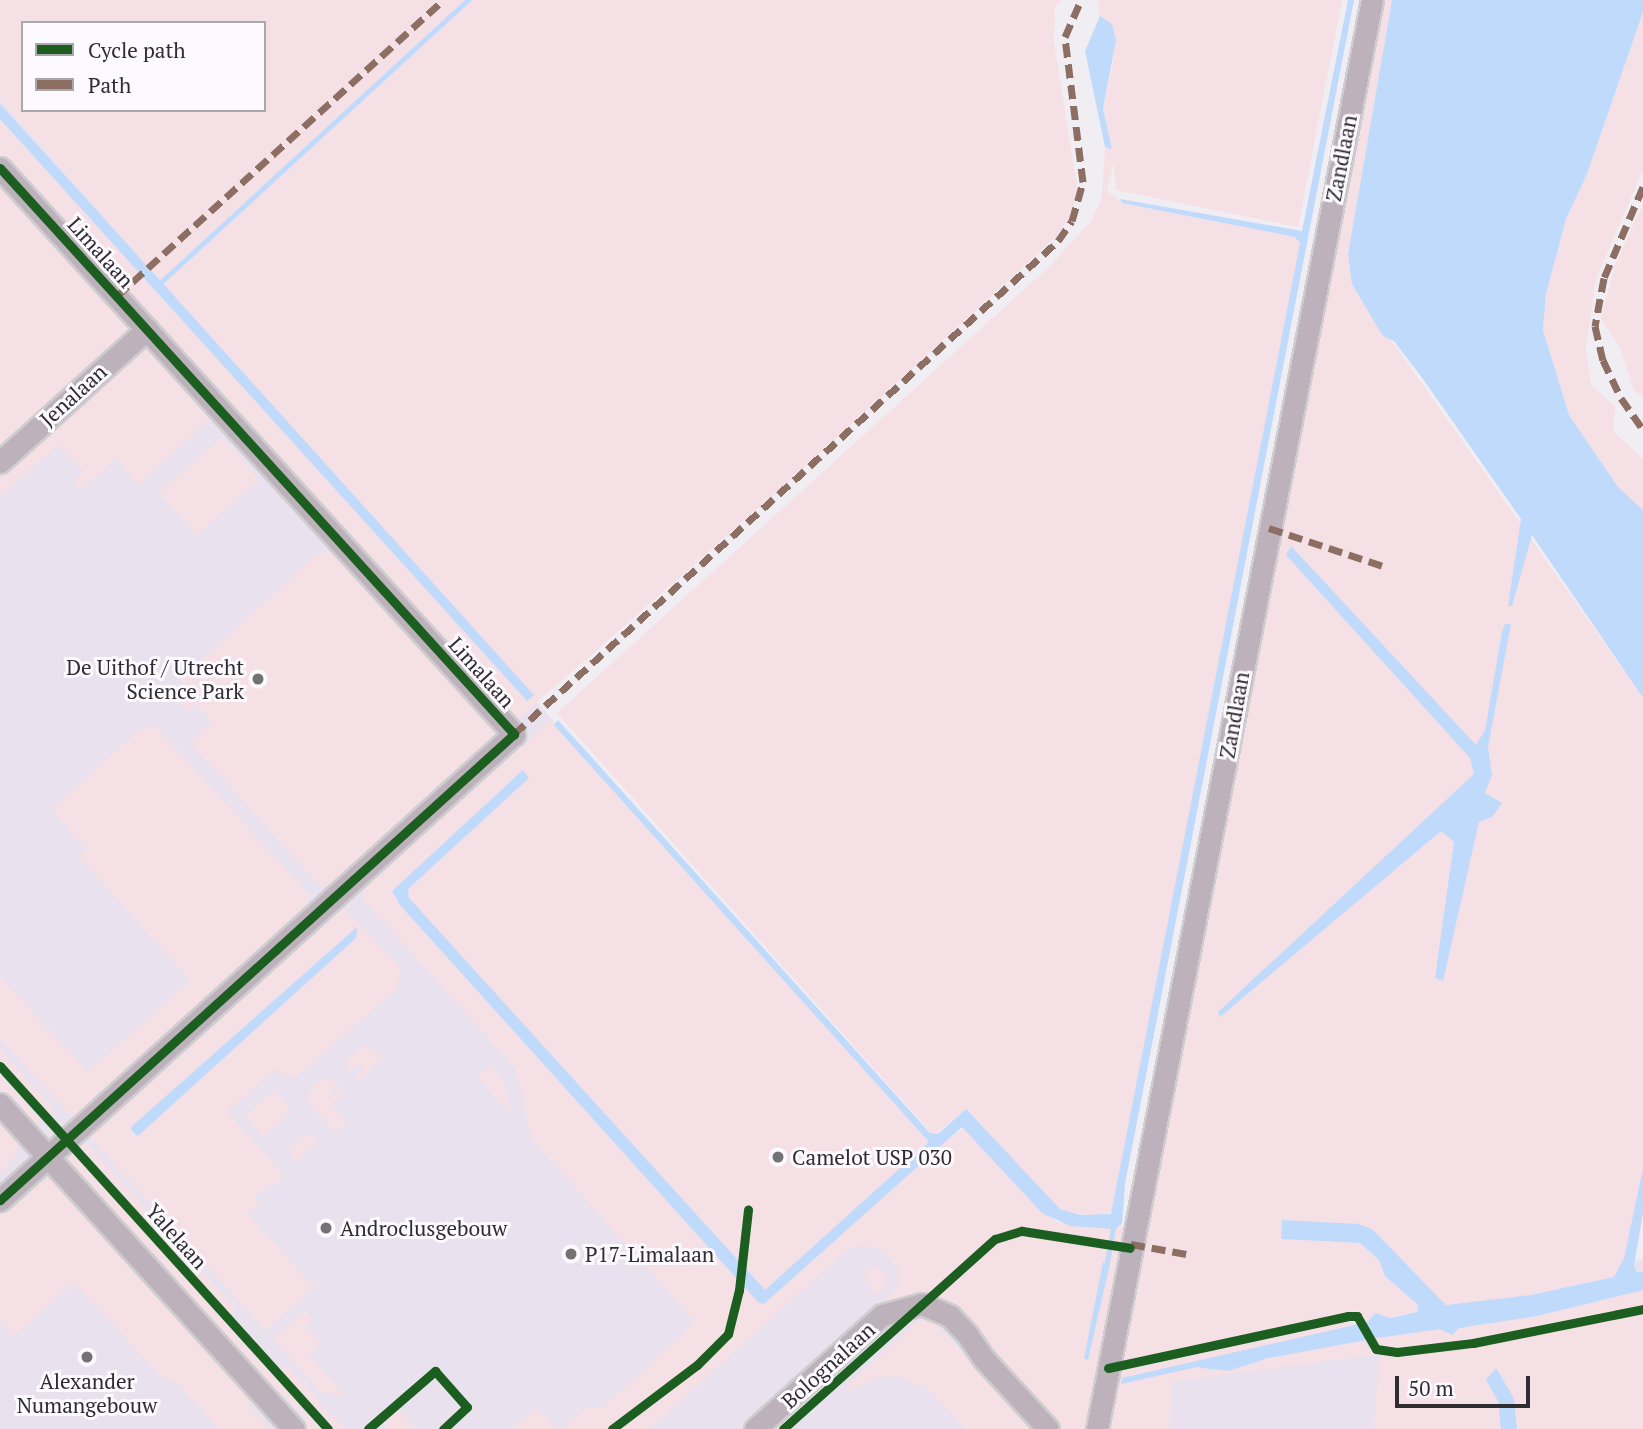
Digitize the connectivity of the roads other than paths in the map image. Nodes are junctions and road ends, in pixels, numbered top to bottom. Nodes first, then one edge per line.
1 (1372, 0) edge
2 (0, 168) edge
3 (147, 329) junction
4 (0, 462) edge
5 (0, 1104) edge
6 (48, 1157) junction
7 (0, 1200) edge
8 (294, 1429) edge
9 (755, 1429) edge
10 (1048, 1429) edge
11 (1097, 1429) edge

1 - 11 street, Zandlaan
2 - 3 street, Limalaan
3 - 4 street, Jenalaan
3 - 6 street, Limalaan
5 - 6 street, Yalelaan
6 - 7 street
6 - 8 street, Yalelaan
9 - 10 street, Bolognalaan

